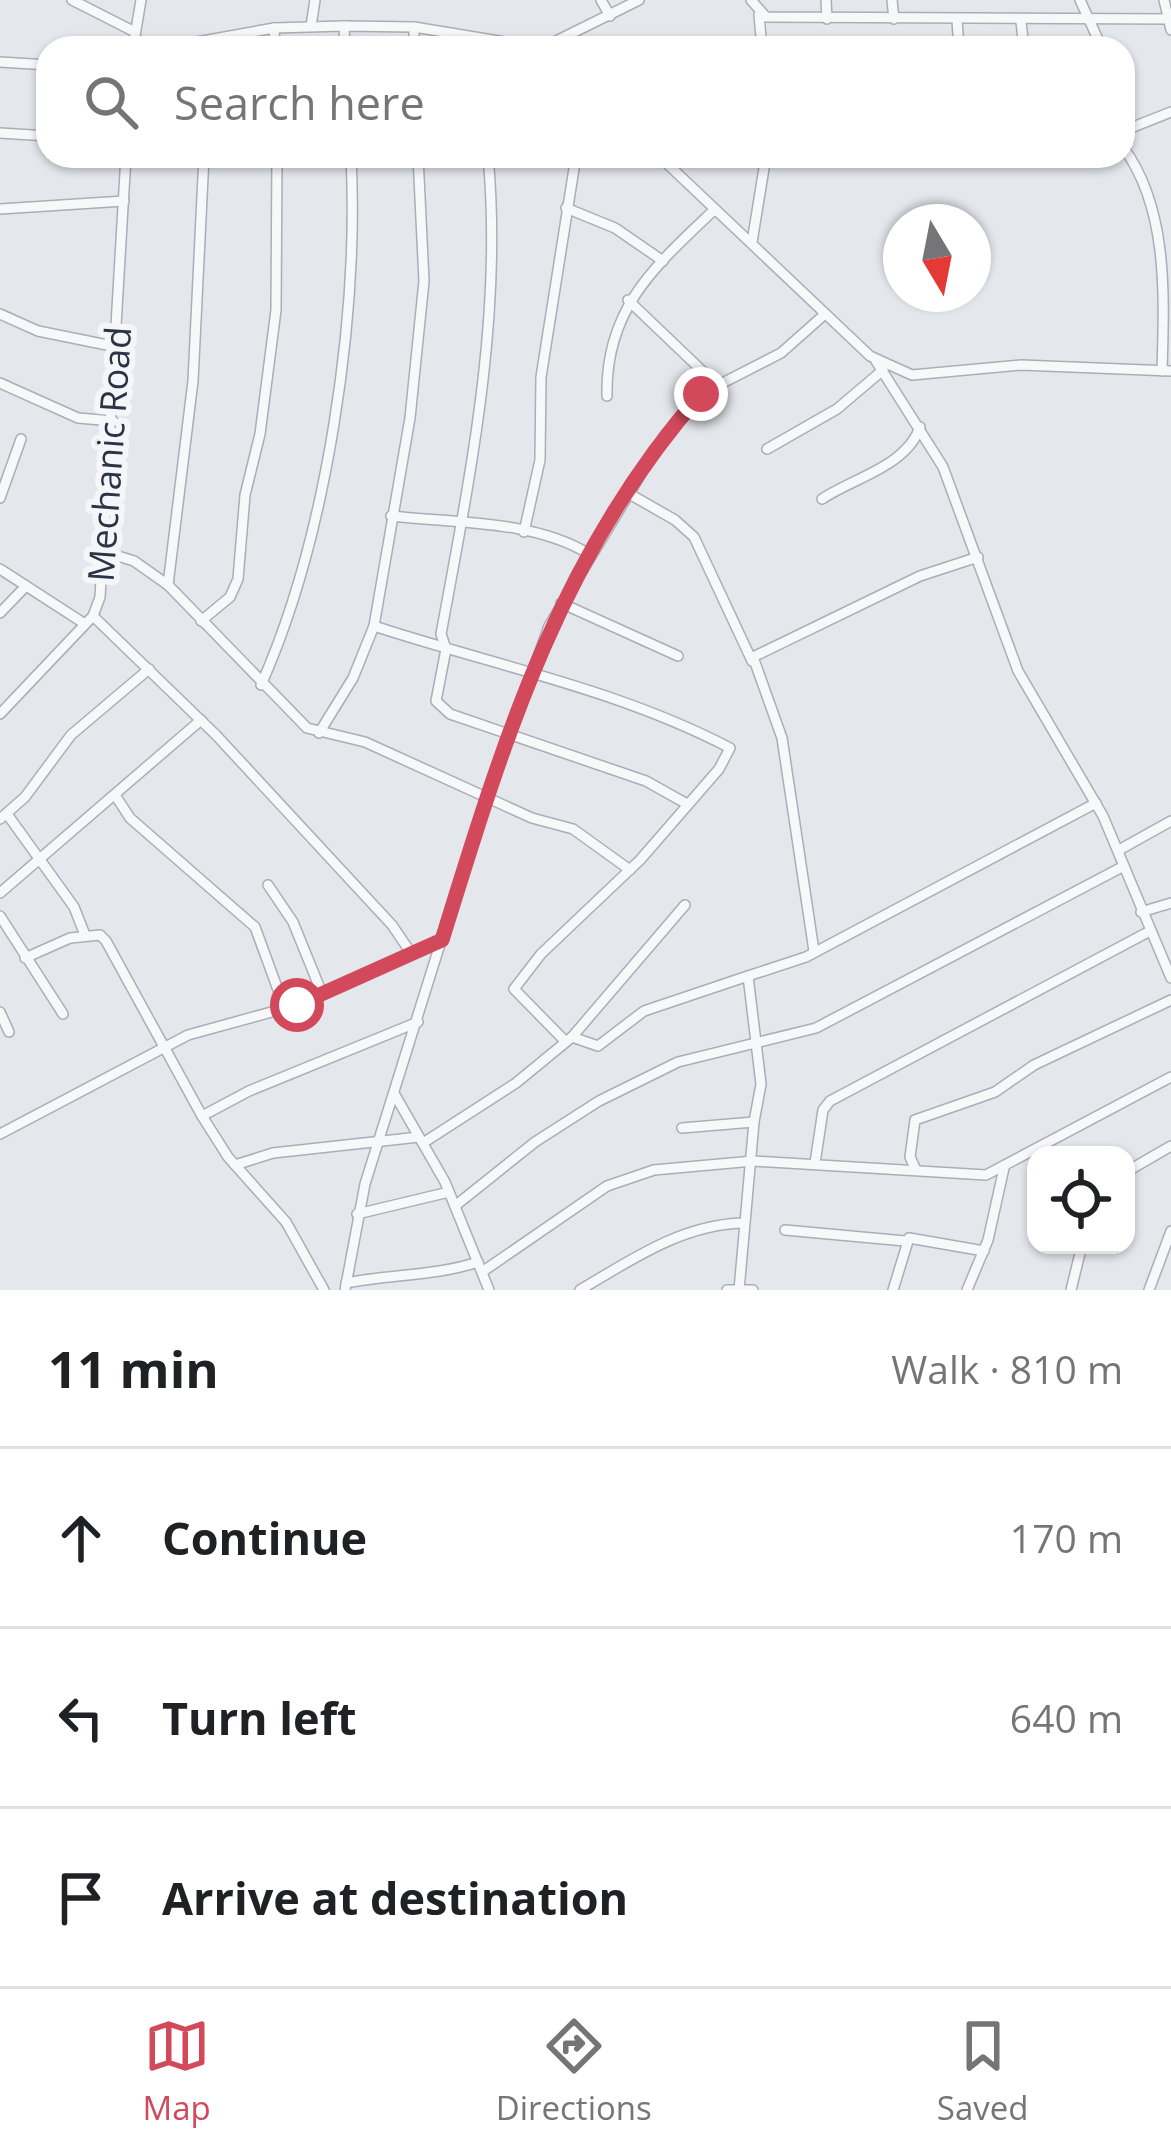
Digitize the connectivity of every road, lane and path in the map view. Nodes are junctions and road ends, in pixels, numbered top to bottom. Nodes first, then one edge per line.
1 (72, 0) edge
2 (141, 0) edge
3 (315, 0) edge
4 (601, 0) edge
5 (638, 0) edge
6 (751, 0) edge
7 (826, 0) edge
8 (892, 0) edge
9 (1080, 0) edge
10 (1164, 0) edge
11 (759, 15) junction
12 (610, 16) junction
13 (827, 19) junction
14 (894, 19) junction
15 (957, 20) junction
16 (1094, 21) junction
17 (1021, 22) junction
18 (1170, 23) edge
19 (311, 26) junction
20 (344, 26) junction
21 (414, 27) junction
22 (274, 28) junction
23 (135, 32) junction
24 (134, 36) edge
25 (236, 36) edge
26 (274, 36) edge
27 (344, 36) edge
28 (414, 36) edge
29 (454, 36) edge
30 (568, 36) edge
31 (761, 36) edge
32 (958, 36) edge
33 (1023, 36) edge
34 (1098, 36) edge
35 (0, 62) edge
36 (36, 64) edge
37 (1171, 112) edge
38 (1135, 126) edge
39 (0, 134) edge
40 (36, 136) edge
41 (125, 168) edge
42 (203, 168) edge
43 (277, 168) edge
44 (351, 168) edge
45 (419, 168) edge
46 (489, 168) edge
47 (574, 168) edge
48 (670, 168) edge
49 (764, 168) edge
50 (1134, 168) edge
51 (124, 201) junction
52 (566, 208) junction
53 (0, 209) edge
54 (713, 211) junction
55 (752, 242) junction
56 (663, 261) junction
57 (628, 300) junction
58 (0, 314) edge
59 (825, 314) junction
60 (117, 347) junction
61 (880, 366) junction
62 (1166, 371) edge
63 (0, 383) edge
64 (716, 385) junction
65 (607, 396) dead end
66 (113, 421) junction
67 (920, 427) junction
68 (22, 439) dead end
69 (767, 449) dead end
70 (626, 492) junction
71 (0, 498) edge
72 (822, 500) dead end
73 (391, 516) junction
74 (458, 524) junction
75 (524, 532) junction
76 (105, 552) junction
77 (589, 554) junction
78 (978, 557) junction
79 (0, 569) edge
80 (168, 585) junction
81 (26, 586) junction
82 (561, 603) junction
83 (0, 613) edge
84 (89, 620) junction
85 (201, 621) junction
86 (374, 626) junction
87 (446, 650) junction
88 (678, 656) dead end
89 (752, 662) junction
90 (149, 669) junction
91 (532, 669) junction
92 (261, 685) junction
93 (0, 714) edge
94 (201, 720) junction
95 (319, 733) junction
96 (510, 733) junction
97 (115, 795) junction
98 (488, 796) junction
99 (687, 803) junction
100 (1096, 803) junction
101 (3, 817) edge
102 (1171, 821) edge
103 (1119, 850) junction
104 (39, 862) junction
105 (1124, 866) junction
106 (630, 870) junction
107 (268, 885) dead end
108 (0, 893) edge
109 (1171, 903) edge
110 (686, 905) dead end
111 (1141, 912) junction
112 (0, 916) edge
113 (1150, 931) junction
114 (85, 935) junction
115 (442, 940) junction
116 (814, 951) junction
117 (411, 953) junction
118 (25, 958) junction
119 (748, 976) junction
120 (1171, 978) edge
121 (321, 992) junction
122 (1171, 1000) edge
123 (285, 1009) junction
124 (0, 1012) edge
125 (63, 1014) dead end
126 (418, 1022) junction
127 (8, 1032) dead end
128 (568, 1039) junction
129 (758, 1046) junction
130 (162, 1049) junction
131 (1171, 1077) edge
132 (394, 1094) junction
133 (202, 1116) junction
134 (754, 1122) junction
135 (682, 1127) dead end
136 (0, 1134) edge
137 (421, 1140) junction
138 (380, 1141) junction
139 (1171, 1146) edge
140 (753, 1161) junction
141 (815, 1163) junction
142 (235, 1165) junction
143 (1135, 1167) edge
144 (1004, 1168) junction
145 (916, 1170) junction
146 (449, 1192) junction
147 (454, 1207) junction
148 (357, 1214) junction
149 (742, 1223) junction
150 (784, 1230) dead end
151 (1171, 1231) edge
152 (905, 1241) junction
153 (984, 1251) junction
154 (1080, 1254) edge
155 (480, 1267) junction
156 (345, 1287) edge
157 (739, 1289) edge
158 (323, 1290) edge
159 (489, 1290) edge
160 (580, 1290) edge
161 (727, 1290) edge
162 (753, 1290) edge
163 (893, 1290) edge
164 (967, 1290) edge
165 (1072, 1290) edge
166 (1149, 1290) edge

1 - 23 street
2 - 23 street
3 - 19 street
4 - 12 street
5 - 12 street
6 - 11 street
7 - 13 street
8 - 14 street
9 - 16 street
10 - 18 street
11 - 13 street
11 - 31 street
12 - 30 street
13 - 14 street
14 - 15 street
15 - 17 street
15 - 32 street
16 - 17 street
16 - 18 street
16 - 34 street
17 - 33 street
19 - 20 street
19 - 22 street
20 - 21 street
20 - 27 street
21 - 28 street
21 - 29 street
22 - 25 street
22 - 26 street
23 - 24 street
35 - 36 street
37 - 38 street
39 - 40 street
41 - 51 street, Mechanic Road
42 - 80 street
43 - 85 street
44 - 92 street
45 - 73 street
46 - 74 street
47 - 52 street
48 - 54 street
49 - 55 street
50 - 62 street
51 - 53 street
51 - 60 street, Mechanic Road
52 - 56 street
52 - 75 street
54 - 55 street
54 - 56 street
55 - 59 street
56 - 57 street
57 - 64 street
57 - 65 street
58 - 60 street
59 - 61 street
59 - 64 street
60 - 66 street, Mechanic Road
61 - 62 street
61 - 67 street
61 - 69 street
63 - 66 street
64 - 70 street
66 - 76 street, Mechanic Road
67 - 72 street
67 - 78 street
68 - 71 street
70 - 77 street
70 - 89 street
73 - 74 street
73 - 86 street
74 - 75 street
74 - 87 street
75 - 77 street
76 - 80 street
76 - 84 street, Mechanic Road
77 - 82 street
78 - 89 street
78 - 100 street
79 - 81 street
80 - 85 street
81 - 83 street
81 - 84 street
82 - 88 street
82 - 91 street
84 - 90 street
84 - 93 street, Mechanic Road
85 - 92 street
86 - 87 street
86 - 95 street
87 - 91 street
87 - 96 street
89 - 116 street
90 - 94 street
90 - 101 street
91 - 96 street
91 - 99 street
92 - 95 street
94 - 97 street
94 - 117 street
95 - 98 street
96 - 98 street
96 - 99 street
97 - 104 street
97 - 123 street
98 - 106 street
98 - 115 street
99 - 106 street
100 - 103 street
100 - 116 street
101 - 104 street
102 - 103 street
103 - 105 street
104 - 108 street
104 - 114 street
105 - 111 street
105 - 129 street
106 - 128 street
107 - 121 street
109 - 111 street
110 - 128 street
111 - 113 street
112 - 118 street
113 - 120 street
113 - 141 street
114 - 118 street
114 - 130 street
115 - 117 street
115 - 126 street
116 - 119 street
117 - 121 street
118 - 125 street
119 - 128 street
119 - 129 street
121 - 123 street
122 - 145 street
123 - 130 street
124 - 127 street
126 - 132 street
126 - 133 street
128 - 137 street
129 - 134 street
129 - 147 street
130 - 133 street
130 - 136 street
131 - 144 street
132 - 137 street
132 - 138 street
133 - 142 street
134 - 135 street
134 - 140 street
137 - 138 street
137 - 146 street
138 - 142 street
138 - 148 street
139 - 143 street
140 - 141 street
140 - 149 street
140 - 155 street
141 - 145 street
142 - 158 street
144 - 145 street
144 - 153 street
146 - 147 street
146 - 148 street
147 - 155 street
148 - 156 street
149 - 157 street
149 - 160 street
150 - 152 street
151 - 166 street
152 - 153 street
152 - 163 street
153 - 164 street
154 - 165 street
155 - 156 street
155 - 159 street
157 - 161 street
157 - 162 street

